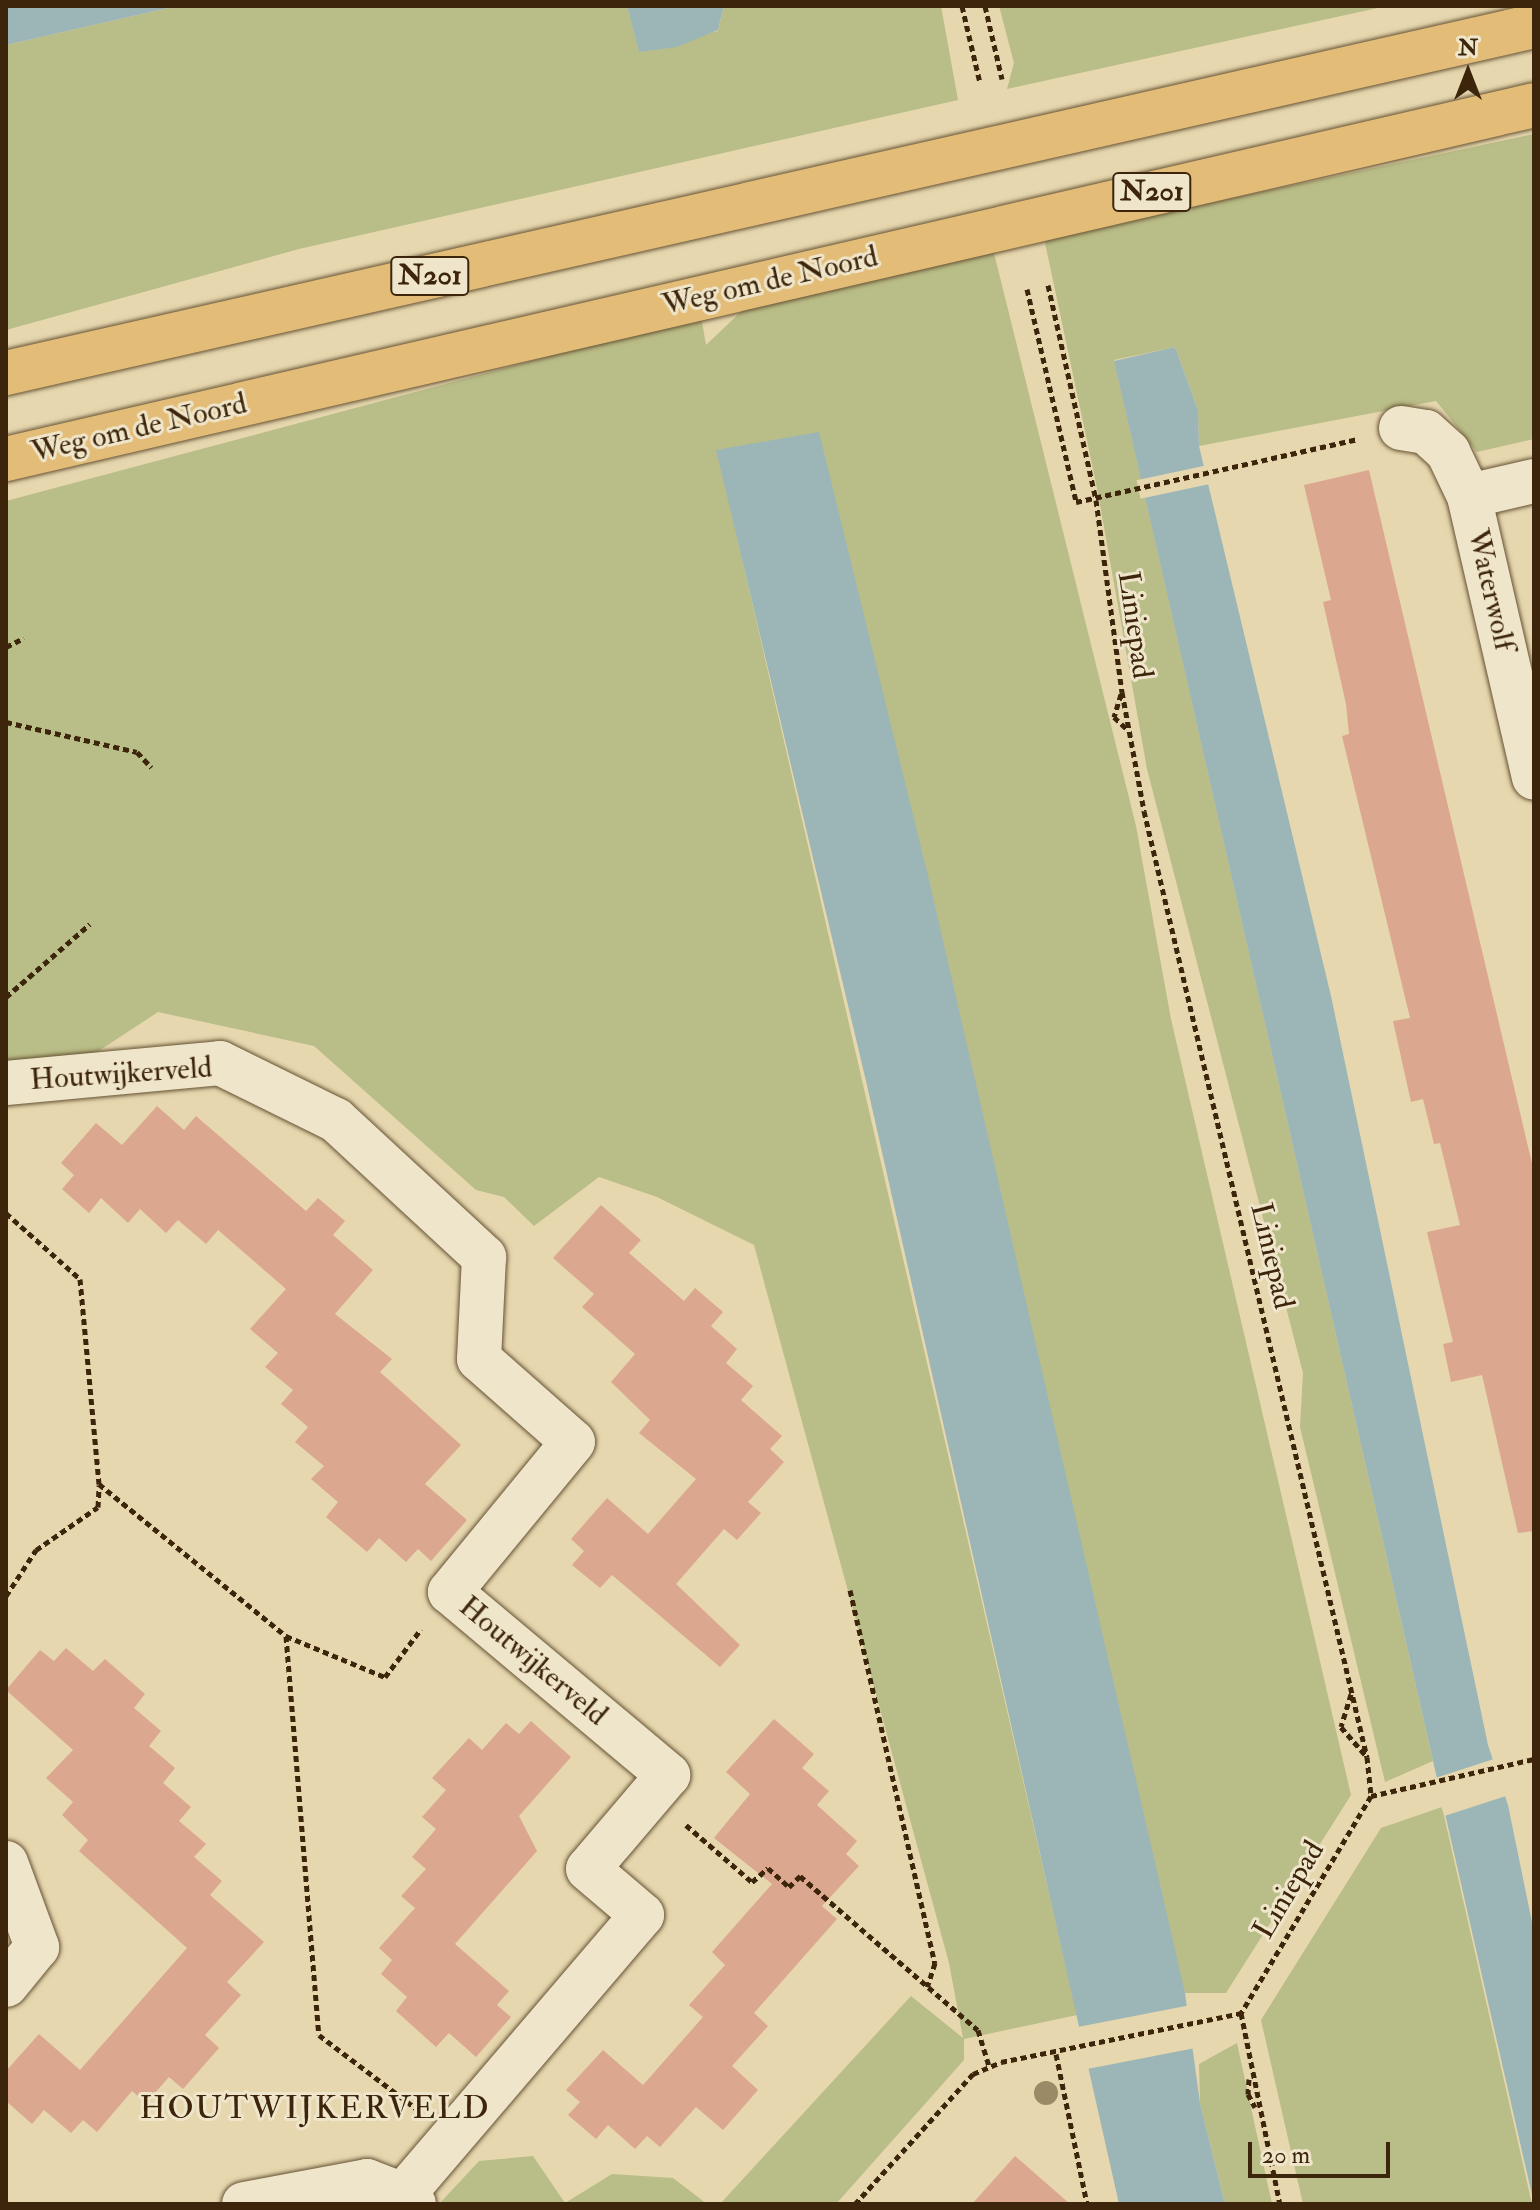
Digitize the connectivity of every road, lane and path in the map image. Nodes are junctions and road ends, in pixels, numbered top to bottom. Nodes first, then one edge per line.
1 (962, 6) edge
2 (985, 6) edge
3 (1534, 26) edge
4 (1002, 79) dead end
5 (980, 83) dead end
6 (1534, 105) edge
7 (1048, 285) dead end
8 (1027, 289) dead end
9 (6, 373) edge
10 (1401, 428) joint
11 (6, 459) edge
12 (1534, 481) edge
13 (1469, 496) junction
14 (1096, 500) junction
15 (24, 638) dead end
16 (6, 647) edge
17 (1122, 692) junction
18 (6, 722) edge
19 (1128, 730) junction
20 (151, 767) dead end
21 (1534, 778) edge
22 (90, 924) dead end
23 (6, 997) edge
24 (6, 1083) edge
25 (6, 1213) edge
26 (99, 1484) junction
27 (850, 1590) dead end
28 (450, 1592) junction
29 (6, 1596) edge
30 (286, 1636) junction
31 (1352, 1693) junction
32 (1367, 1757) junction
33 (1534, 1759) edge
34 (651, 1795) junction
35 (1371, 1796) junction
36 (6, 1863) edge
37 (6, 1985) edge
38 (927, 1987) junction
39 (1241, 2013) junction
40 (1056, 2054) junction
41 (989, 2067) junction
42 (453, 2136) junction
43 (409, 2199) edge
44 (244, 2204) edge
45 (855, 2204) edge
46 (1087, 2204) edge
47 (1280, 2204) edge

1 - 5 path
2 - 4 path
3 - 9 highway, N201
6 - 11 highway, Weg om de Noord / N201
7 - 14 path, Liniepad
8 - 14 path
10 - 13 street, Waterwolf
10 - 14 path
12 - 13 street, Waterwolf
13 - 21 street, Waterwolf
14 - 17 path, Liniepad
15 - 16 path
17 - 19 path, Liniepad
17 - 19 path
18 - 20 path
19 - 31 path, Liniepad
22 - 23 path
24 - 28 street, Houtwijkerveld
25 - 26 path
26 - 29 path
26 - 30 path
27 - 38 path
28 - 30 path
28 - 34 street, Houtwijkerveld
30 - 42 path
31 - 32 path, Liniepad
31 - 32 path
32 - 35 path, Liniepad
33 - 35 path
34 - 38 path
34 - 42 street, Houtwijkerveld
35 - 39 path, Liniepad
36 - 37 street
38 - 41 path
39 - 40 path
39 - 47 path
40 - 41 path
40 - 46 path
41 - 45 path
42 - 43 street, Houtwijkerveld
43 - 44 street, Houtwijkerveld

